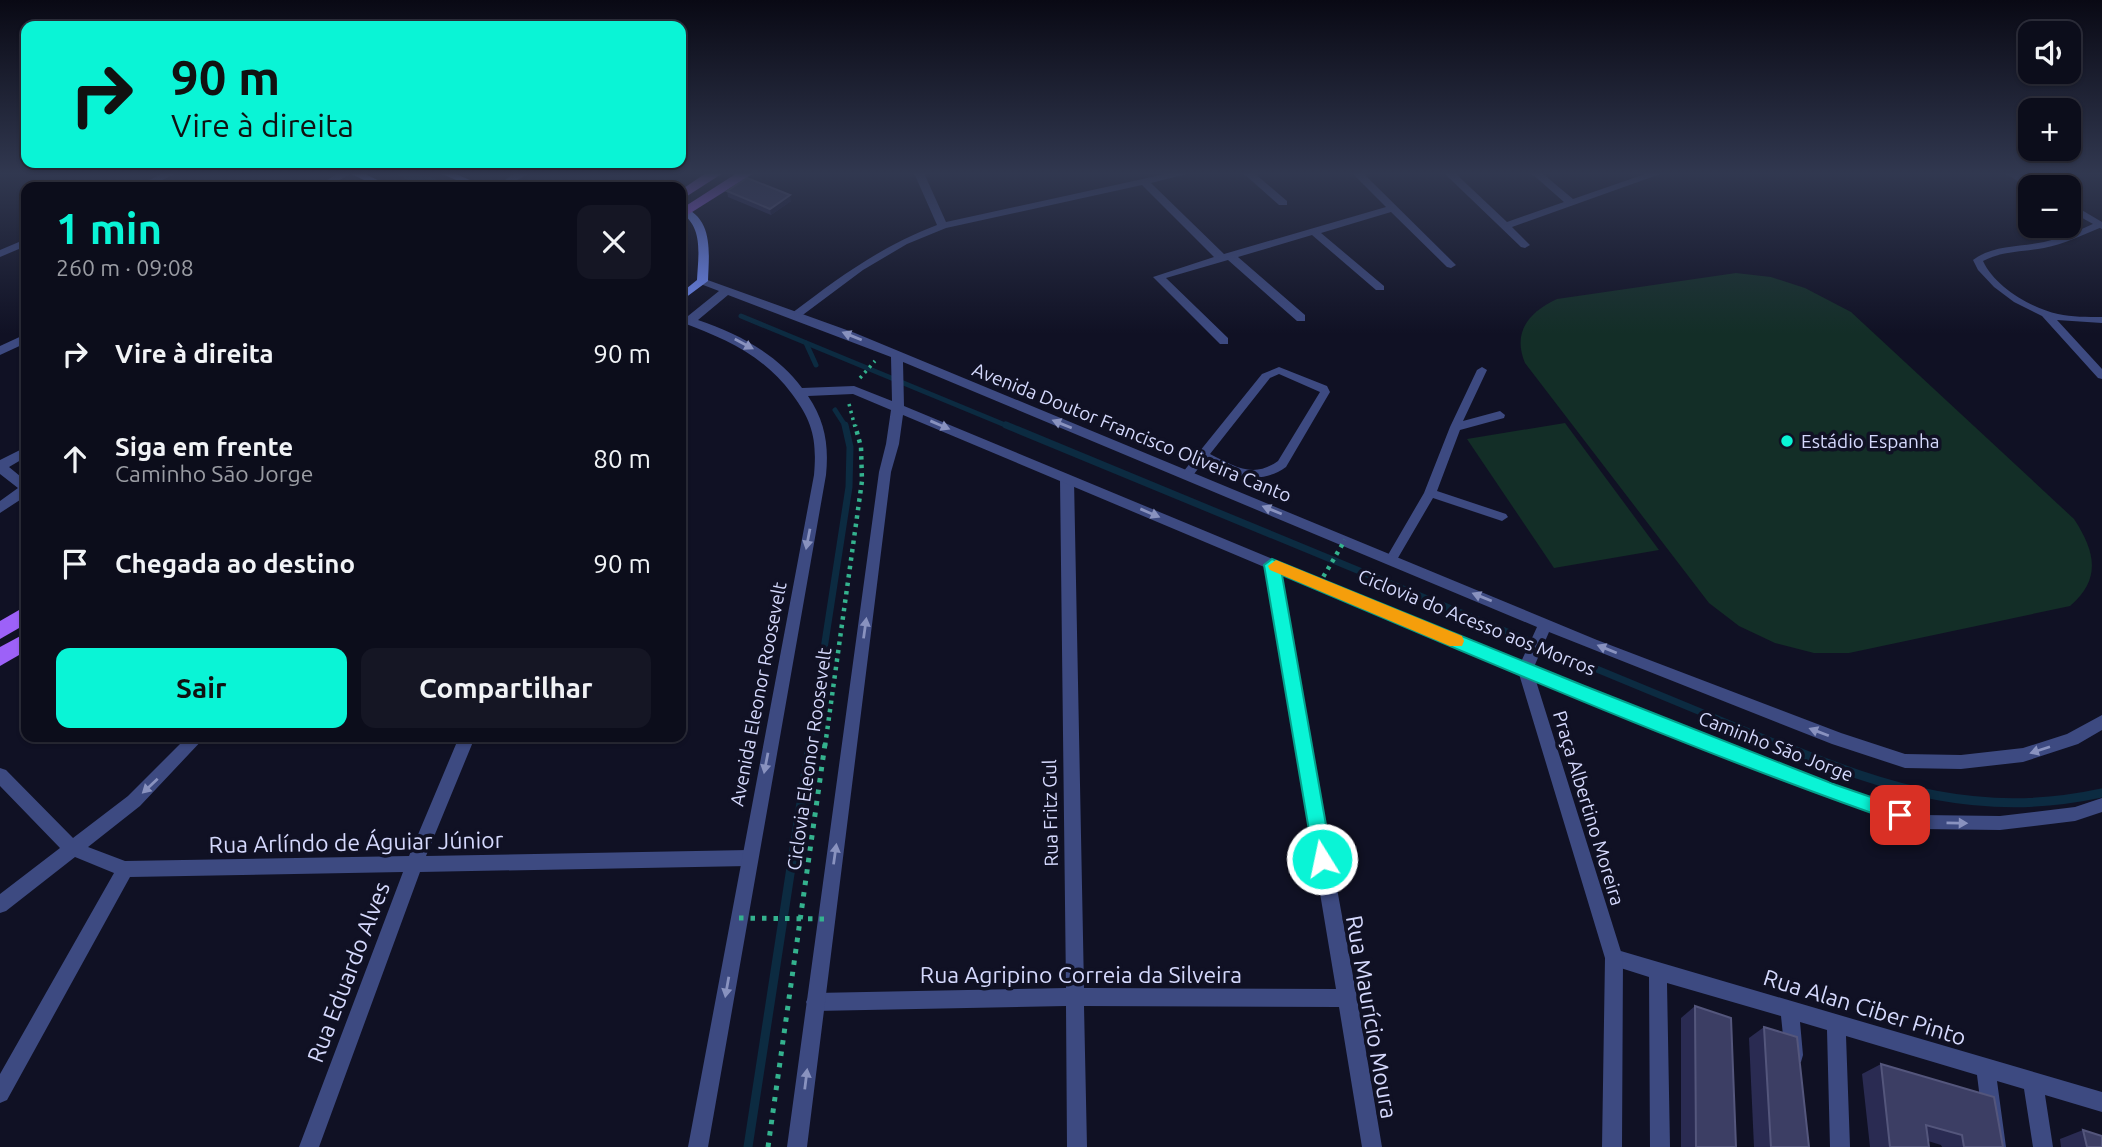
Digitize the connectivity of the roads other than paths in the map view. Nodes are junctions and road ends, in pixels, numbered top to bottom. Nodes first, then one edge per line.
1 (1505, 226) edge
2 (698, 227) edge
3 (942, 227) edge
4 (1192, 227) edge
5 (1329, 227) edge
6 (1413, 227) edge
7 (2097, 227) edge
8 (1313, 231) junction
9 (21, 244) edge
10 (1525, 245) dead end
11 (0, 254) edge
12 (1225, 257) junction
13 (1451, 265) dead end
14 (702, 281) junction
15 (1380, 288) dead end
16 (727, 290) junction
17 (686, 294) edge
18 (2046, 314) junction
19 (796, 315) junction
20 (1301, 318) dead end
21 (686, 319) edge
22 (686, 320) edge
23 (2102, 320) edge
24 (21, 340) edge
25 (1224, 341) dead end
26 (0, 351) edge
27 (898, 359) junction
28 (1482, 370) dead end
29 (2102, 376) edge
30 (797, 393) junction
31 (898, 408) junction
32 (1500, 415) dead end
33 (1455, 427) junction
34 (21, 454) edge
35 (1203, 456) junction
36 (0, 467) edge
37 (1187, 475) junction
38 (1067, 479) junction
39 (21, 485) edge
40 (21, 493) edge
41 (1430, 493) junction
42 (0, 508) edge
43 (1503, 517) dead end
44 (1391, 560) junction
45 (1272, 565) junction
46 (21, 617) edge
47 (1545, 625) junction
48 (0, 631) edge
49 (21, 644) edge
50 (0, 658) edge
51 (1525, 670) junction
52 (2102, 722) edge
53 (192, 742) edge
54 (465, 742) edge
55 (0, 775) edge
56 (2102, 805) edge
57 (71, 848) junction
58 (749, 858) junction
59 (415, 863) junction
60 (125, 869) junction
61 (0, 905) edge
62 (1614, 958) junction
63 (1658, 971) junction
64 (1074, 997) junction
65 (1348, 998) junction
66 (816, 1002) junction
67 (1790, 1010) junction
68 (1836, 1023) junction
69 (1986, 1068) junction
70 (1796, 1079) edge
71 (2033, 1082) junction
72 (0, 1093) edge
73 (2102, 1102) edge
74 (309, 1147) edge
75 (698, 1147) edge
76 (797, 1147) edge
77 (1077, 1147) edge
78 (1372, 1147) edge
79 (1612, 1147) edge
80 (1660, 1147) edge
81 (1840, 1147) edge
82 (1996, 1147) edge
83 (2043, 1147) edge

1 - 10 street
2 - 14 main road
3 - 19 street
4 - 12 street
5 - 8 street
6 - 13 street
7 - 18 lane
8 - 12 street
8 - 15 street
9 - 11 street
12 - 20 street
12 - 25 street
14 - 16 street, Avenida Doutor Francisco Oliveira Canto
14 - 17 main road
16 - 19 street, Avenida Doutor Francisco Oliveira Canto
16 - 21 street
18 - 23 lane
18 - 29 lane
27 -> 19 street, Avenida Doutor Francisco Oliveira Canto
22 -> 30 street, Avenida Eleonor Roosevelt
24 - 26 street
27 - 31 street
37 -> 27 street, Avenida Doutor Francisco Oliveira Canto
28 - 33 lane
30 - 31 street
30 -> 58 street, Avenida Eleonor Roosevelt
31 -> 38 street
66 -> 31 street
32 - 33 lane
33 - 41 lane
34 - 36 street
35 - 35 lane
35 - 37 lane
36 - 39 street
44 -> 37 street, Avenida Doutor Francisco Oliveira Canto
38 -> 45 street
38 - 64 street, Rua Fritz Gul
40 - 42 street
41 - 43 lane
41 - 44 lane
47 -> 44 street, Avenida Doutor Francisco Oliveira Canto
45 - 51 street
45 - 65 street, Rua Maurício Moura
46 - 48 main road
47 - 51 street
52 -> 47 street, Caminho São Jorge
49 - 50 main road
51 -> 56 street, Caminho São Jorge
51 - 62 street, Praça Albertino Moreira
53 -> 57 street
54 - 59 street, Rua Eduardo Alves
55 - 57 street, Rua Arlíndo de Águiar Júnior
57 - 60 street, Rua Arlíndo de Águiar Júnior
57 - 61 street
58 - 59 street, Rua Arlíndo de Águiar Júnior
58 -> 75 street, Avenida Eleonor Roosevelt
59 - 60 street, Rua Arlíndo de Águiar Júnior
59 - 74 street, Rua Eduardo Alves
60 - 72 street
62 - 63 street, Rua Alan Ciber Pinto
62 - 79 street, Praça Albertino Moreira
63 - 67 street, Rua Alan Ciber Pinto
63 - 80 street
64 - 65 street, Rua Agripino Correia da Silveira
64 - 66 street, Rua Agripino Correia da Silveira
64 - 77 street, Rua Fritz Gul
65 - 78 street, Rua Maurício Moura
76 -> 66 street
67 - 68 street, Rua Alan Ciber Pinto
67 - 70 street
68 - 69 street, Rua Alan Ciber Pinto
68 - 81 street
69 - 71 street, Rua Alan Ciber Pinto
69 - 82 street
71 - 73 street, Rua Alan Ciber Pinto
71 - 83 street

